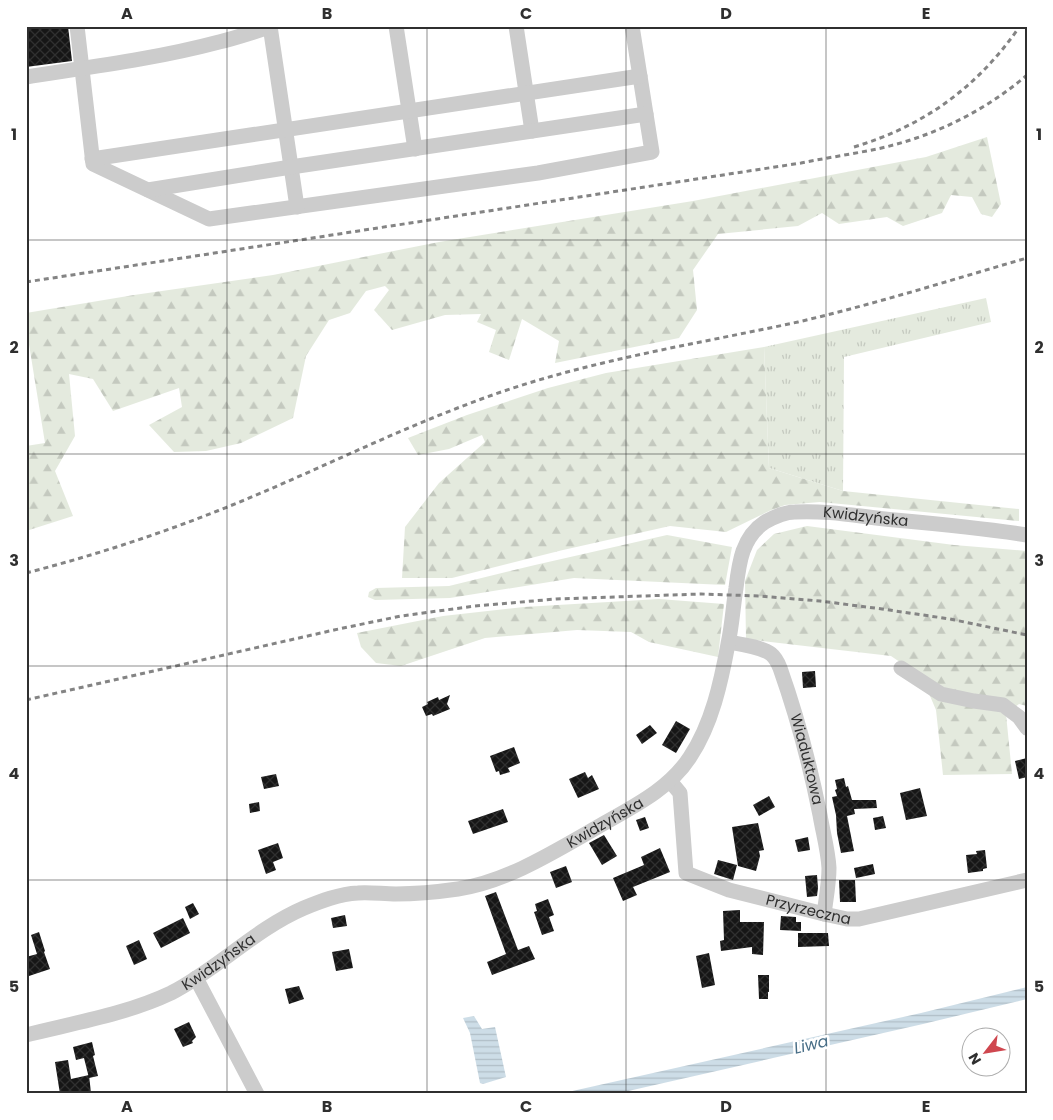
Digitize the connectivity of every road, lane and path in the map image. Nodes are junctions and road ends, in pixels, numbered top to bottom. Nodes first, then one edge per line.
1 (77, 26) edge
2 (396, 26) edge
3 (516, 26) edge
4 (632, 26) edge
5 (270, 27) edge
6 (82, 68) junction
7 (640, 76) junction
8 (26, 77) edge
9 (526, 93) junction
10 (409, 111) junction
11 (646, 114) junction
12 (285, 129) junction
13 (532, 131) junction
14 (415, 149) junction
15 (92, 159) junction
16 (291, 167) junction
17 (148, 190) junction
18 (297, 207) junction
19 (1027, 535) edge
20 (729, 642) junction
21 (901, 668) dead end
22 (1027, 728) edge
23 (670, 781) junction
24 (1027, 880) edge
25 (824, 914) junction
26 (196, 978) junction
27 (26, 1035) edge
28 (257, 1094) edge

1 - 6 street
2 - 10 street
3 - 9 street
4 - 7 street
5 - 6 street
5 - 12 street
6 - 8 street
6 - 15 street
7 - 9 street
7 - 11 street
9 - 10 street
9 - 13 street
10 - 12 street
10 - 14 street
11 - 13 street
11 - 18 street
12 - 15 street
12 - 16 street
13 - 14 street
14 - 16 street
15 - 17 street
16 - 17 street
16 - 18 street
17 - 18 street
19 - 20 street, Kwidzyńska
20 - 23 street, Kwidzyńska
20 - 25 street, Wiaduktowa
21 - 22 street
23 - 25 street, Przyrzeczna
23 - 26 street, Kwidzyńska
24 - 25 street, Przyrzeczna
26 - 27 street, Kwidzyńska
26 - 28 street

